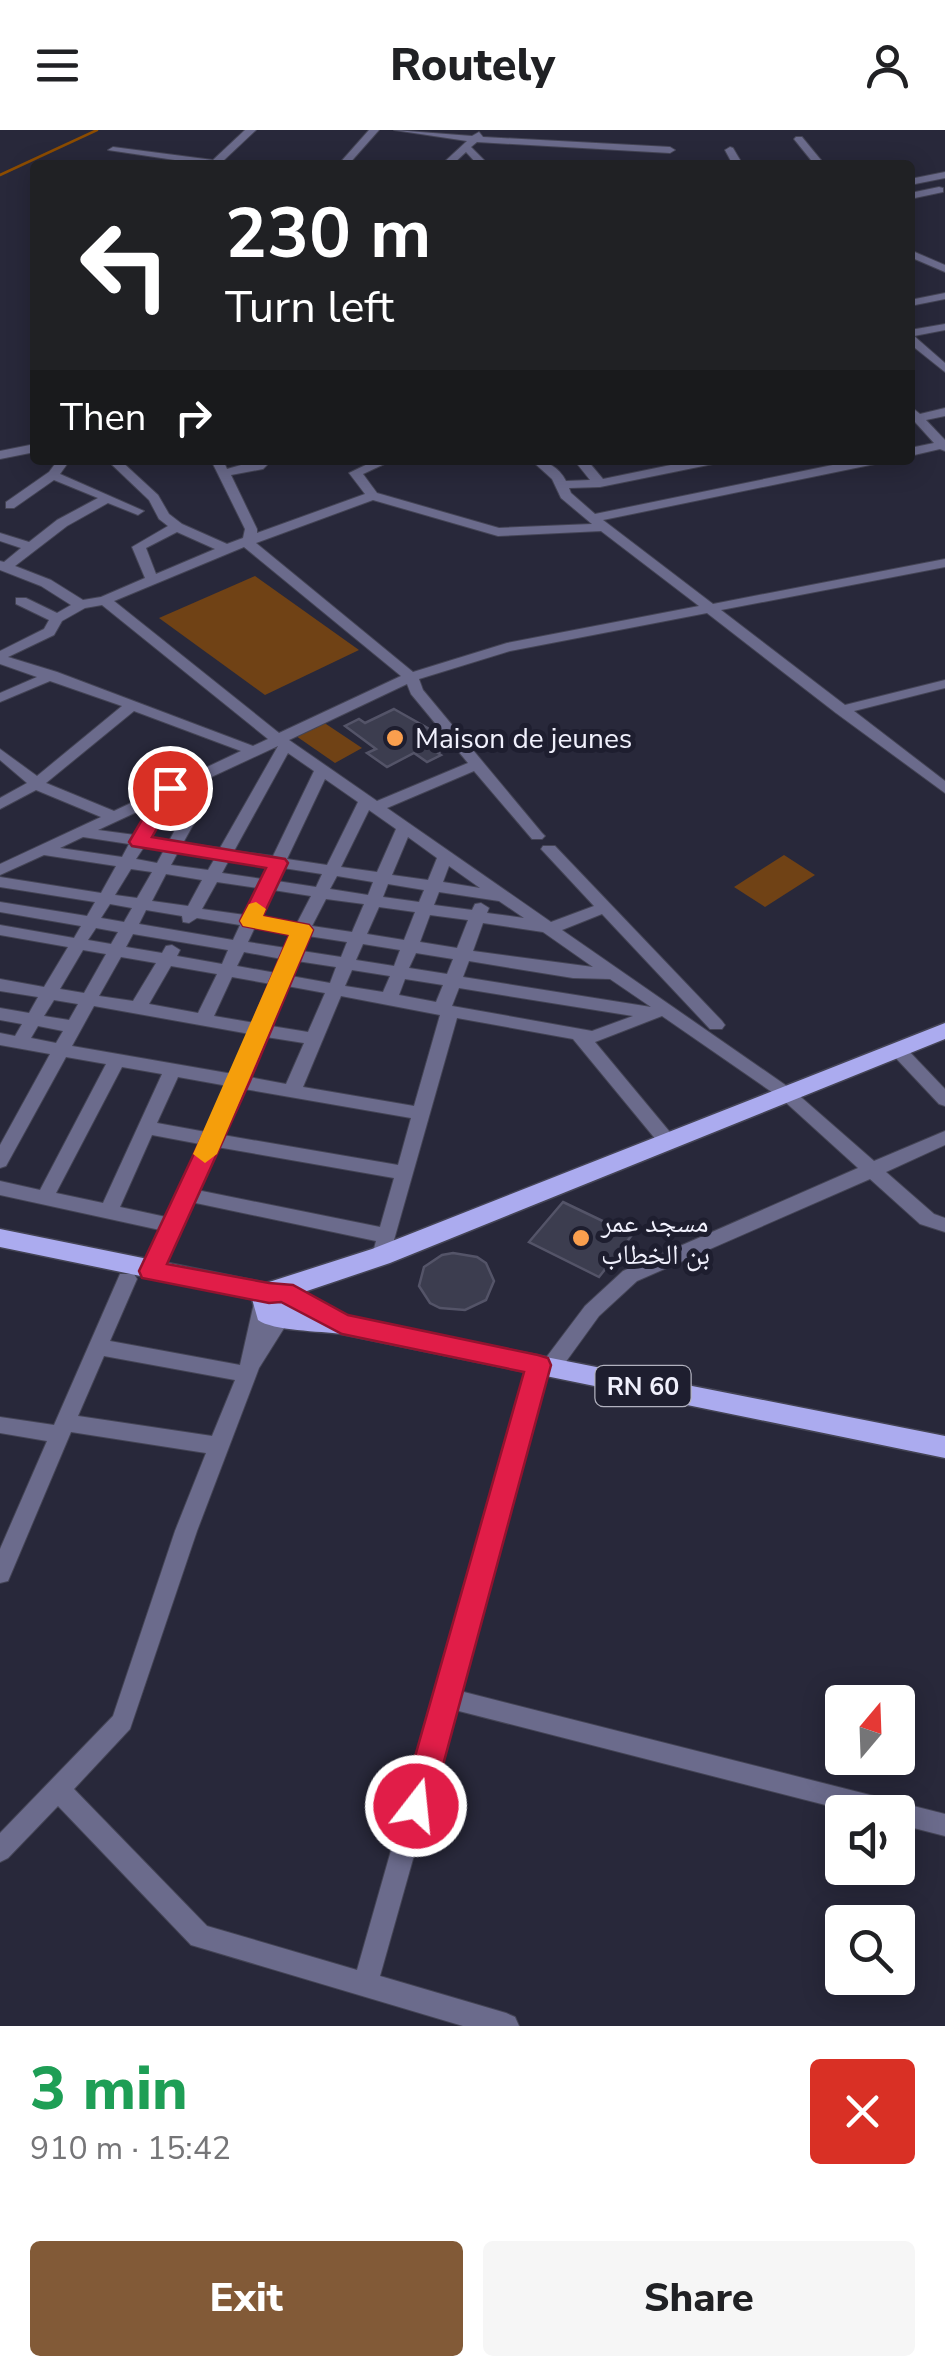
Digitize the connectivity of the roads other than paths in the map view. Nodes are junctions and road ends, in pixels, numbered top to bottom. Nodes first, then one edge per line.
1 (251, 130) edge
2 (364, 130) edge
3 (374, 130) edge
4 (399, 130) edge
5 (484, 130) edge
6 (530, 130) edge
7 (552, 130) edge
8 (578, 130) edge
9 (799, 139) dead end
10 (525, 142) junction
11 (470, 143) junction
12 (547, 144) junction
13 (571, 145) junction
14 (670, 150) dead end
15 (730, 150) dead end
16 (114, 160) edge
17 (185, 160) edge
18 (218, 160) edge
19 (339, 160) edge
20 (347, 160) edge
21 (451, 160) edge
22 (481, 160) edge
23 (735, 160) edge
24 (816, 160) edge
25 (945, 175) edge
26 (915, 181) edge
27 (939, 190) dead end
28 (915, 195) edge
29 (915, 255) edge
30 (939, 267) edge
31 (945, 296) edge
32 (915, 302) edge
33 (945, 326) edge
34 (915, 334) edge
35 (915, 340) edge
36 (945, 352) edge
37 (929, 355) junction
38 (915, 357) edge
39 (945, 368) edge
40 (945, 412) edge
41 (915, 415) edge
42 (915, 418) edge
43 (944, 445) edge
44 (30, 449) edge
45 (915, 451) edge
46 (0, 456) edge
47 (60, 465) edge
48 (118, 465) edge
49 (260, 465) edge
50 (348, 465) edge
51 (375, 465) edge
52 (543, 465) edge
53 (584, 465) edge
54 (658, 465) edge
55 (688, 465) edge
56 (715, 465) edge
57 (853, 465) edge
58 (220, 466) edge
59 (664, 470) junction
60 (355, 473) junction
61 (53, 475) junction
62 (600, 483) junction
63 (561, 485) junction
64 (732, 492) junction
65 (373, 496) junction
66 (108, 498) junction
67 (10, 505) dead end
68 (138, 511) dead end
69 (598, 523) junction
70 (177, 527) junction
71 (0, 538) edge
72 (249, 544) junction
73 (33, 548) junction
74 (226, 550) junction
75 (945, 563) edge
76 (3, 566) edge
77 (152, 580) junction
78 (105, 600) junction
79 (20, 602) dead end
80 (81, 605) junction
81 (704, 608) junction
82 (56, 618) junction
83 (1, 658) edge
84 (52, 675) junction
85 (412, 677) junction
86 (945, 684) edge
87 (0, 698) edge
88 (132, 705) junction
89 (841, 710) junction
90 (281, 741) junction
91 (251, 750) junction
92 (0, 753) edge
93 (474, 765) junction
94 (322, 770) junction
95 (36, 783) junction
96 (170, 788) junction
97 (945, 788) edge
98 (0, 804) edge
99 (372, 804) junction
100 (113, 816) junction
101 (405, 826) junction
102 (80, 832) junction
103 (139, 842) junction
104 (176, 848) junction
105 (41, 850) junction
106 (224, 855) junction
107 (446, 855) junction
108 (126, 863) junction
109 (278, 863) junction
110 (163, 869) junction
111 (0, 870) edge
112 (331, 871) junction
113 (213, 877) junction
114 (382, 878) junction
115 (0, 882) edge
116 (268, 885) junction
117 (27, 886) junction
118 (435, 886) junction
119 (320, 894) junction
120 (486, 894) junction
121 (506, 897) junction
122 (104, 898) junction
123 (372, 901) junction
124 (143, 905) junction
125 (606, 907) junction
126 (7, 908) edge
127 (425, 910) junction
128 (192, 913) junction
129 (477, 918) junction
130 (250, 921) junction
131 (90, 922) junction
132 (552, 928) junction
133 (130, 929) junction
134 (302, 930) junction
135 (0, 931) edge
136 (179, 936) junction
137 (356, 937) junction
138 (77, 944) junction
139 (410, 946) junction
140 (238, 947) junction
141 (117, 951) junction
142 (464, 954) junction
143 (291, 956) junction
144 (168, 959) junction
145 (343, 964) junction
146 (226, 970) junction
147 (399, 973) junction
148 (618, 974) junction
149 (281, 980) junction
150 (453, 982) junction
151 (0, 985) edge
152 (333, 989) junction
153 (48, 993) junction
154 (389, 999) junction
155 (89, 1001) junction
156 (138, 1008) junction
157 (446, 1010) junction
158 (662, 1012) junction
159 (0, 1014) edge
160 (32, 1019) junction
161 (203, 1020) junction
162 (716, 1025) dead end
163 (74, 1027) junction
164 (260, 1030) junction
165 (945, 1031) edge
166 (578, 1034) junction
167 (313, 1039) junction
168 (7, 1044) edge
169 (61, 1050) junction
170 (899, 1051) junction
171 (117, 1060) junction
172 (172, 1070) junction
173 (239, 1081) junction
174 (292, 1091) junction
175 (788, 1095) junction
176 (945, 1100) edge
177 (422, 1114) junction
178 (146, 1128) junction
179 (945, 1138) edge
180 (212, 1140) junction
181 (668, 1142) junction
182 (0, 1161) edge
183 (872, 1168) junction
184 (405, 1173) junction
185 (0, 1188) edge
186 (184, 1194) junction
187 (45, 1196) junction
188 (109, 1211) junction
189 (171, 1224) junction
190 (945, 1225) edge
191 (0, 1238) edge
192 (384, 1246) junction
193 (0, 1252) edge
194 (151, 1271) junction
195 (126, 1279) junction
196 (280, 1304) junction
197 (99, 1346) junction
198 (544, 1366) junction
199 (248, 1370) junction
200 (0, 1425) edge
201 (63, 1429) junction
202 (219, 1446) junction
203 (945, 1448) edge
204 (0, 1574) edge
205 (448, 1698) junction
206 (58, 1790) junction
207 (826, 1795) edge
208 (915, 1818) edge
209 (945, 1825) edge
210 (0, 1850) edge
211 (364, 1984) junction
212 (506, 2026) edge

1 - 18 street
2 - 19 street
3 - 20 street
4 - 11 street
5 - 11 street
6 - 10 street
7 - 12 street
8 - 13 street
9 - 24 street
10 - 11 street
10 - 12 street
11 - 21 street
11 - 22 street
12 - 13 street
13 - 14 street
15 - 23 street
16 - 17 street
25 - 26 street
27 - 28 street
29 - 30 street
31 - 32 street
33 - 34 street
35 - 37 street
36 - 37 street
37 - 38 street
37 - 39 street
40 - 41 street
42 - 43 street
43 - 45 street
44 - 46 street
47 - 61 street
48 - 70 street
49 - 58 street
50 - 60 street
51 - 60 street
52 - 63 street
53 - 62 street
54 - 59 street
55 - 59 street
56 - 64 street
57 - 64 street
58 - 72 street
59 - 62 street
60 - 65 street
61 - 66 street
61 - 67 street
62 - 63 street
63 - 69 street
64 - 69 street
65 - 69 street
65 - 72 street
66 - 68 street
66 - 73 street
69 - 81 street
70 - 74 street
70 - 77 street
71 - 73 street
72 - 74 street
72 - 85 street
73 - 76 street
74 - 77 street
75 - 81 street
76 - 80 street
77 - 78 street
78 - 80 street
78 - 90 street
79 - 82 street
80 - 82 street
81 - 85 street
81 - 89 street
82 - 83 street
83 - 84 street
84 - 87 street
84 - 88 street
85 - 90 street
85 - 93 street
86 - 89 street
88 - 91 street
88 - 95 street
89 - 97 street
90 - 91 street
90 - 94 street
90 - 106 street
91 - 96 street
92 - 95 street
93 - 99 street
93 - 125 street
94 - 99 street
94 - 109 street
95 - 98 street
95 - 100 street
96 - 100 street
96 - 103 street
96 - 104 street
99 - 101 street
99 - 112 street
100 - 102 street
101 - 107 street
101 - 114 street
102 - 103 street
102 - 105 street
103 - 104 street
103 - 108 street
104 - 106 street
104 - 110 street
105 - 108 street
105 - 111 street
106 - 109 street
106 - 113 street
107 - 118 street
107 - 121 street
108 - 110 street
108 - 122 street
109 - 112 street
109 - 116 street
110 - 113 street
110 - 124 street
112 - 114 street
112 - 119 street
113 - 116 street
113 - 128 street
114 - 118 street
114 - 123 street
115 - 117 street
116 - 119 street
116 - 130 street
117 - 122 street
117 - 126 street
118 - 120 street
118 - 127 street
119 - 123 street
119 - 134 street
120 - 121 street
120 - 129 street
121 - 132 street
122 - 124 street
122 - 131 street
123 - 127 street
123 - 137 street
124 - 128 street
124 - 133 street
125 - 132 street
125 - 162 street
126 - 131 street
126 - 135 street
127 - 129 street
127 - 139 street
128 - 130 street
128 - 136 street
129 - 132 street
129 - 142 street
130 - 134 street
130 - 140 street
131 - 133 street
131 - 138 street
132 - 148 street
133 - 136 street
133 - 141 street
134 - 137 street
134 - 143 street
135 - 138 street
136 - 140 street
136 - 144 street
137 - 139 street
137 - 145 street
138 - 141 street
138 - 153 street
139 - 142 street
139 - 147 street
140 - 143 street
140 - 146 street
141 - 144 street
141 - 155 street
142 - 148 street
142 - 150 street
143 - 145 street
143 - 149 street
144 - 146 street
144 - 156 street
145 - 147 street
145 - 152 street
146 - 149 street
146 - 161 street
147 - 150 street
147 - 154 street
148 - 158 street
149 - 152 street
149 - 164 street
150 - 157 street
150 - 158 street
151 - 153 street
152 - 154 street
152 - 167 street
153 - 155 street
153 - 160 street
154 - 157 street
155 - 156 street
155 - 163 street
156 - 161 street
157 - 166 street
157 - 177 street
158 - 166 street
158 - 175 street
159 - 160 street
160 - 163 street
160 - 168 street
161 - 164 street
163 - 169 street
164 - 167 street
164 - 173 street
165 - 170 main road
166 - 181 street
167 - 174 street
168 - 169 street
169 - 171 street
169 - 182 street
170 - 175 main road
170 - 176 street
171 - 172 street
171 - 187 street
172 - 173 street
172 - 178 street
173 - 174 street
173 - 180 street
174 - 177 street
175 - 181 main road
175 - 183 street
177 - 184 street
178 - 180 street
178 - 188 street
179 - 183 street
180 - 184 street
180 - 186 street
181 - 192 main road
183 - 190 street
183 - 198 street
184 - 192 street
185 - 187 street
186 - 189 street
186 - 192 street
187 - 188 street
188 - 189 street
189 - 194 street
191 - 194 main road, RN 60
192 - 196 main road
193 - 195 main road, RN 60
194 - 196 main road, RN 60
195 - 196 main road, RN 60
195 - 197 street
196 - 198 main road, RN 60
196 - 199 street
197 - 199 street
197 - 201 street
198 - 203 main road, RN 60
198 - 205 street
199 - 202 street
200 - 201 street
201 - 202 street
201 - 204 street
202 - 206 street
205 - 207 street
205 - 211 street
206 - 210 street
206 - 211 street
208 - 209 street
211 - 212 street

